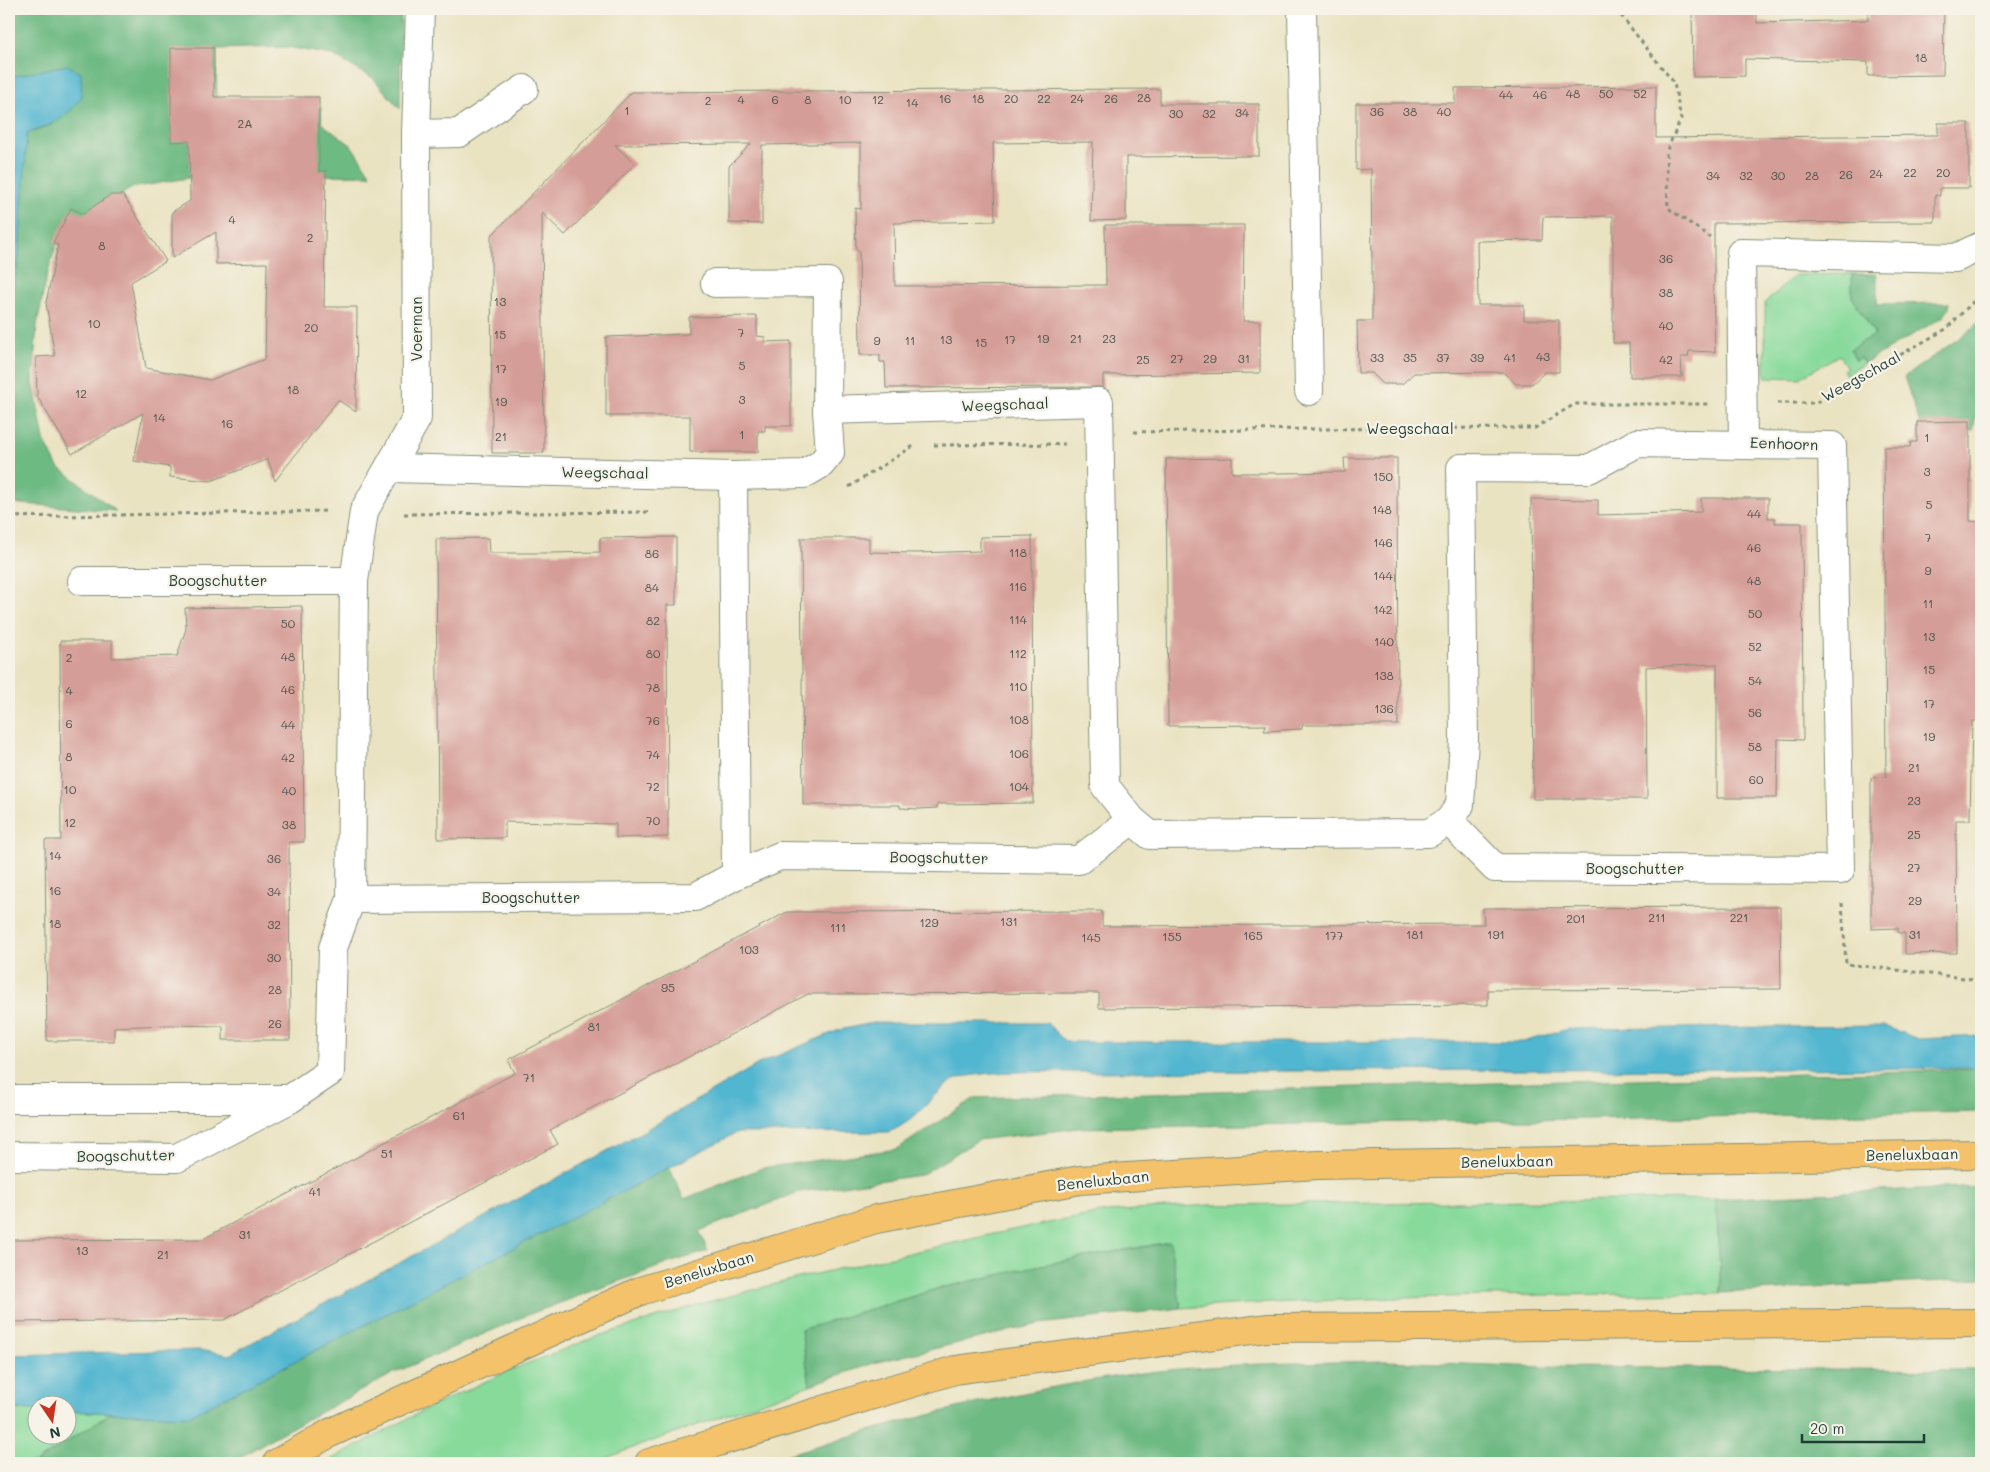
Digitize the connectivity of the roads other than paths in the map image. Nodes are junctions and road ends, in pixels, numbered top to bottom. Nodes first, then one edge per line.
1 (420, 9) edge
2 (1302, 9) edge
3 (524, 89) dead end
4 (416, 134) junction
5 (1981, 246) edge
6 (715, 283) dead end
7 (1309, 391) dead end
8 (827, 410) junction
9 (1743, 445) junction
10 (389, 468) junction
11 (733, 476) junction
12 (364, 511) joint
13 (82, 581) dead end
14 (354, 581) junction
15 (1132, 820) junction
16 (1449, 821) junction
17 (1840, 870) joint
18 (736, 876) junction
19 (351, 899) junction
20 (9, 1099) edge
21 (290, 1100) junction
22 (1981, 1154) edge
23 (9, 1156) edge
24 (1981, 1322) edge
25 (277, 1463) edge
26 (649, 1463) edge

1 - 4 street, Voerman
2 - 7 street
3 - 4 street
4 - 10 street, Voerman
5 - 9 street, Eenhoorn
6 - 8 street, Weegschaal
8 - 11 street, Weegschaal
8 - 15 street, Weegschaal
9 - 16 street
9 - 17 street, Eenhoorn
10 - 11 street, Weegschaal
10 - 12 street, Voerman
11 - 18 street
12 - 14 street, Boogschutter
13 - 14 street, Boogschutter
14 - 19 street, Boogschutter
15 - 16 street
15 - 18 street, Boogschutter
16 - 17 street, Boogschutter
18 - 19 street, Boogschutter
19 - 21 street, Boogschutter
20 - 21 street
21 - 23 street, Boogschutter
22 - 25 main road, Beneluxbaan
24 - 26 main road

